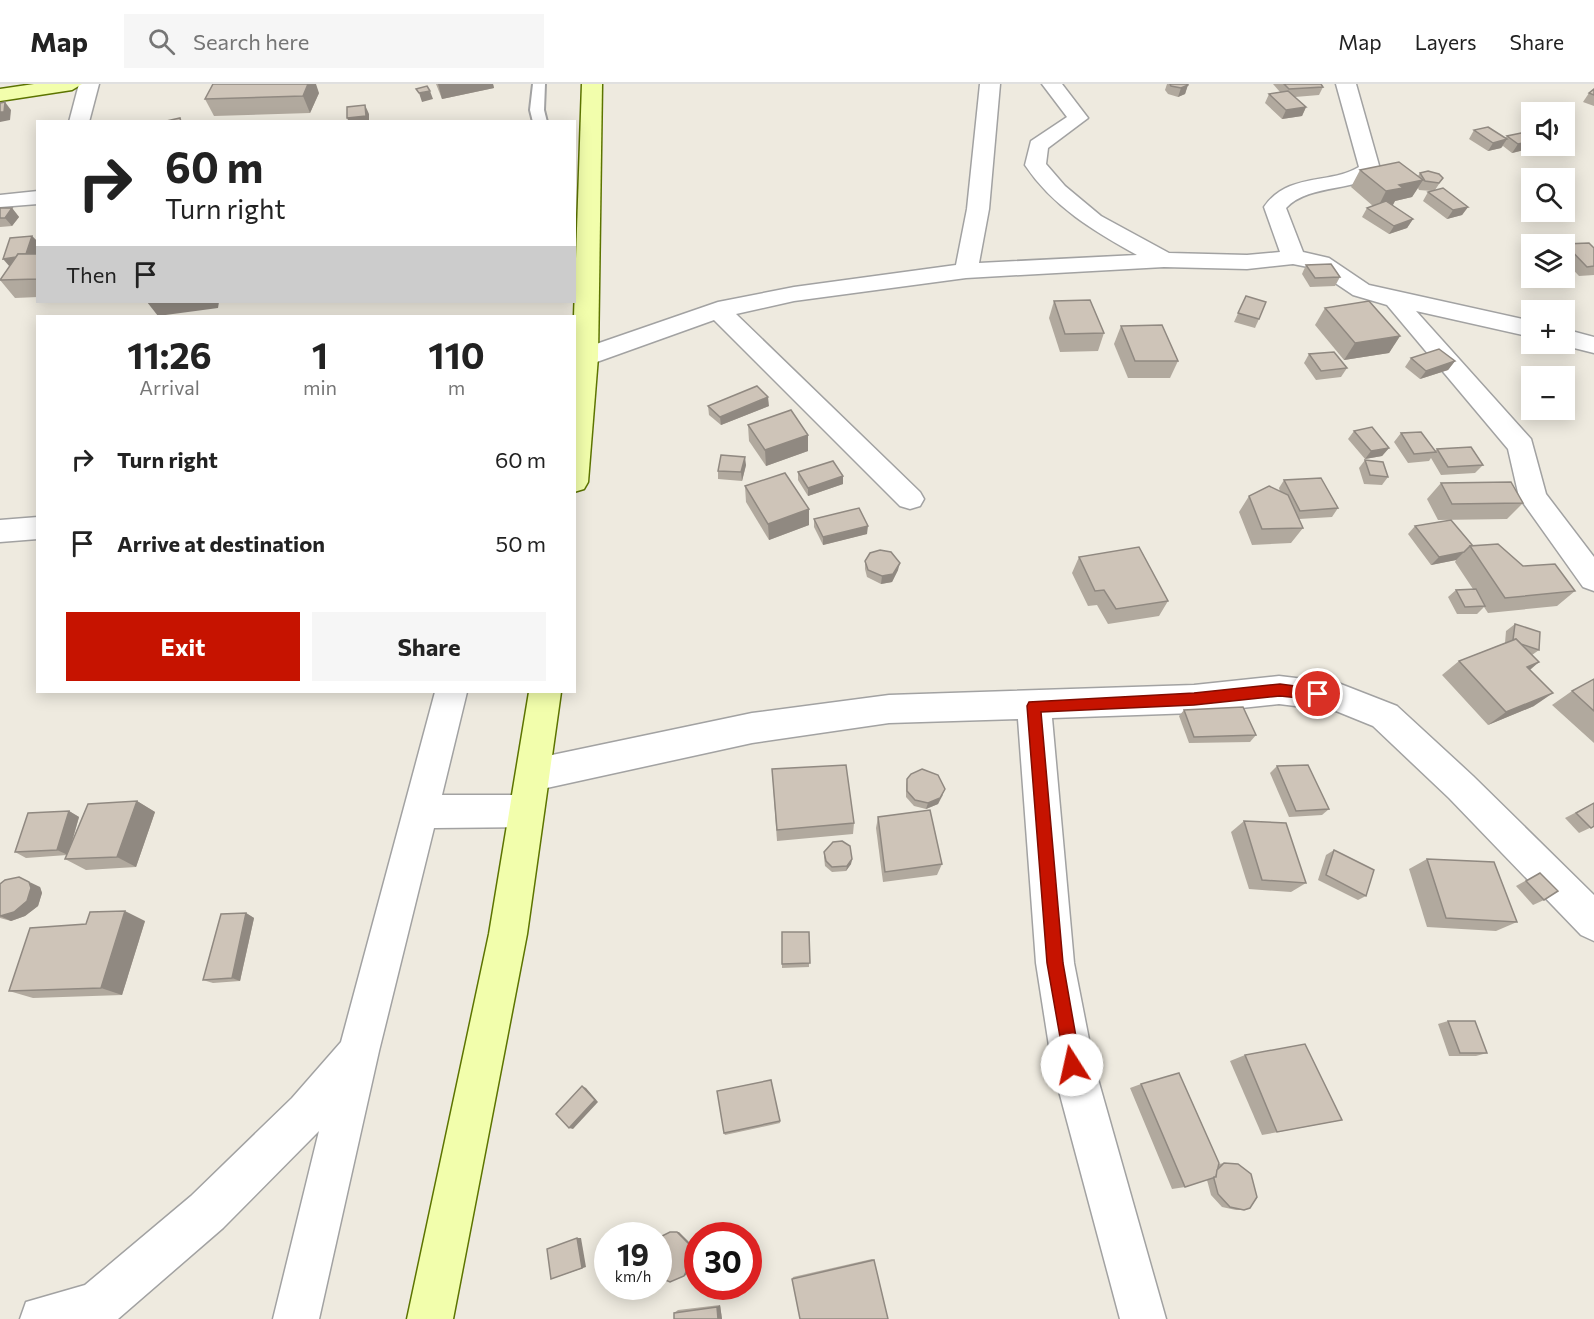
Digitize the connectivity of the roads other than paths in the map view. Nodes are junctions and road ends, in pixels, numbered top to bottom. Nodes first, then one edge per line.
1 (72, 84) edge
2 (89, 84) edge
3 (539, 84) edge
4 (592, 84) edge
5 (990, 84) edge
6 (1052, 84) edge
7 (1346, 84) edge
8 (0, 95) edge
9 (80, 120) edge
10 (539, 120) edge
11 (583, 129) edge
12 (36, 197) edge
13 (0, 201) edge
14 (581, 242) edge
15 (1293, 256) junction
16 (1164, 260) junction
17 (966, 271) junction
18 (1397, 300) junction
19 (718, 310) junction
20 (1521, 326) edge
21 (1575, 341) edge
22 (1594, 345) edge
23 (585, 357) junction
24 (576, 459) edge
25 (910, 499) dead end
26 (36, 528) edge
27 (0, 531) edge
28 (1594, 579) edge
29 (451, 693) edge
30 (545, 693) edge
31 (1034, 706) junction
32 (529, 793) junction
33 (422, 812) junction
34 (1594, 922) edge
35 (359, 1051) junction
36 (43, 1319) edge
37 (296, 1319) edge
38 (430, 1319) edge
39 (1143, 1319) edge

1 - 8 street
2 - 9 street
3 - 10 lane
4 - 11 street
5 - 17 street
6 - 16 street
7 - 15 street
11 - 14 street
12 - 13 street
14 - 23 street
15 - 16 street
15 - 18 street
16 - 17 street
17 - 19 street
18 - 20 street
18 - 28 street
19 - 23 street
19 - 25 street
21 - 22 street
23 - 24 street
26 - 27 street
29 - 33 street
30 - 32 street
31 - 32 street
31 - 34 street
31 - 39 street
32 - 33 street
32 - 38 street
33 - 35 street
35 - 36 street
35 - 37 street

